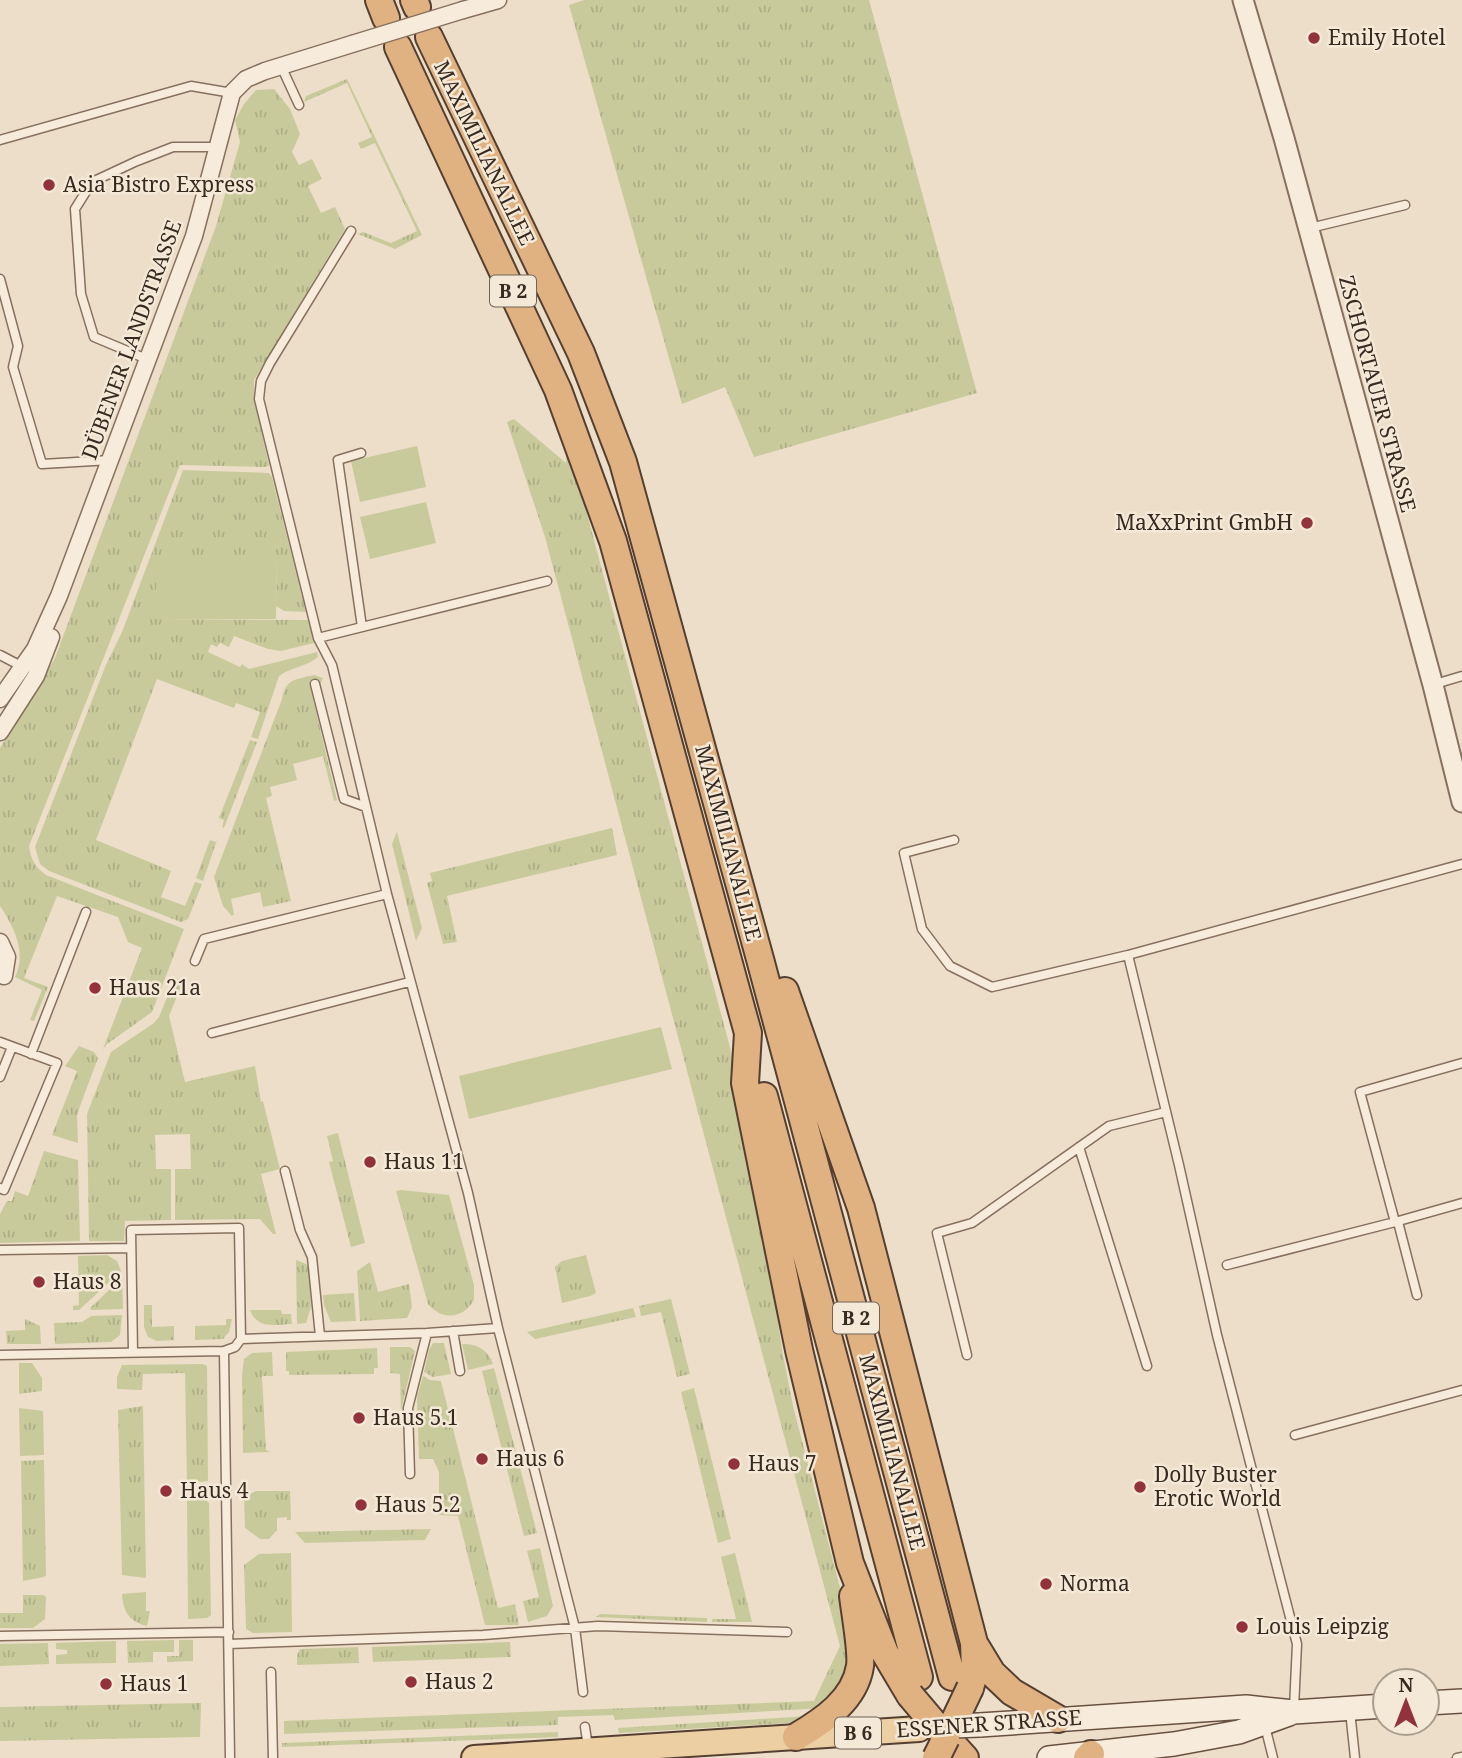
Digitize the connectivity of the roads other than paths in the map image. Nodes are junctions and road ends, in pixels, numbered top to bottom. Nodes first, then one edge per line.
1 (498, 0) edge
2 (1243, 0) edge
3 (429, 37) dead end
4 (398, 47) dead end
5 (281, 66) junction
6 (232, 93) junction
7 (299, 105) dead end
8 (0, 140) edge
9 (217, 147) junction
10 (1405, 205) dead end
11 (1307, 229) junction
12 (351, 232) dead end
13 (0, 279) edge
14 (149, 360) junction
15 (362, 453) dead end
16 (111, 460) junction
17 (547, 581) dead end
18 (60, 596) junction
19 (362, 627) junction
20 (318, 638) junction
21 (0, 655) edge
22 (23, 667) junction
23 (1462, 677) edge
24 (315, 684) dead end
25 (1433, 685) junction
26 (0, 699) edge
27 (0, 732) edge
28 (1462, 802) edge
29 (366, 807) junction
30 (954, 840) dead end
31 (1462, 864) edge
32 (387, 894) junction
33 (86, 912) dead end
34 (0, 942) edge
35 (1128, 955) junction
36 (760, 959) junction
37 (195, 961) dead end
38 (2, 982) edge
39 (409, 982) junction
40 (212, 1033) dead end
41 (748, 1033) junction
42 (0, 1042) edge
43 (12, 1047) junction
44 (31, 1054) junction
45 (1462, 1063) edge
46 (0, 1077) edge
47 (1166, 1112) junction
48 (1079, 1147) junction
49 (285, 1171) dead end
50 (0, 1188) edge
51 (1462, 1203) edge
52 (1396, 1222) junction
53 (131, 1248) junction
54 (0, 1250) edge
55 (1227, 1265) dead end
56 (1417, 1295) dead end
57 (498, 1328) junction
58 (453, 1331) junction
59 (427, 1333) junction
60 (320, 1336) junction
61 (241, 1339) junction
62 (224, 1351) junction
63 (134, 1352) junction
64 (967, 1355) dead end
65 (0, 1356) edge
66 (1147, 1366) dead end
67 (460, 1371) dead end
68 (1462, 1390) edge
69 (1295, 1435) dead end
70 (410, 1474) dead end
71 (850, 1563) junction
72 (575, 1628) junction
73 (229, 1632) junction
74 (787, 1632) dead end
75 (0, 1636) edge
76 (974, 1643) junction
77 (229, 1644) junction
78 (271, 1672) dead end
79 (961, 1682) junction
80 (914, 1686) junction
81 (583, 1692) dead end
82 (1462, 1701) edge
83 (1441, 1702) edge
84 (1371, 1707) edge
85 (1350, 1708) junction
86 (1294, 1712) junction
87 (1058, 1719) junction
88 (1264, 1723) junction
89 (938, 1736) edge
90 (796, 1737) junction
91 (1089, 1756) edge
92 (230, 1758) edge
93 (273, 1758) edge
94 (474, 1758) edge
95 (965, 1758) edge
96 (1049, 1758) edge
97 (1273, 1758) edge
98 (1355, 1758) edge

1 - 5 street, bridge
2 - 11 street, ZSCHORTAUER STRASSE
3 - 36 highway, MAXIMILIANALLEE / B 2
4 - 41 highway, B 2
5 - 6 street
5 - 7 lane
6 - 8 lane
6 - 9 street, DÜBENER LANDSTRASSE
9 - 14 street, DÜBENER LANDSTRASSE
9 - 14 lane
10 - 11 lane
11 - 25 street, ZSCHORTAUER STRASSE
12 - 20 lane
13 - 16 lane
14 - 16 street, DÜBENER LANDSTRASSE
15 - 19 lane
16 - 18 street, DÜBENER LANDSTRASSE
17 - 19 lane
18 - 22 street, DÜBENER LANDSTRASSE
18 - 27 street, DÜBENER LANDSTRASSE
19 - 20 lane
20 - 29 lane
21 - 22 lane
22 - 26 street, DÜBENER LANDSTRASSE
23 - 25 lane
24 - 29 lane
25 - 28 street, ZSCHORTAUER STRASSE
29 - 32 lane
30 - 35 lane
31 - 35 lane
32 - 37 lane
32 - 39 lane
33 - 44 lane
34 - 38 street
35 - 47 lane
36 - 76 highway
36 - 79 highway, MAXIMILIANALLEE / B 2
39 - 40 lane
39 - 57 lane
41 - 71 highway
41 - 80 highway, MAXIMILIANALLEE / B 2
42 - 43 lane
43 - 44 lane
43 - 46 lane
44 - 50 lane
45 - 52 lane
47 - 48 lane
47 - 86 lane
48 - 64 lane
48 - 66 lane
49 - 60 lane
51 - 52 lane
52 - 55 lane
52 - 56 lane
53 - 54 lane
53 - 61 lane
53 - 63 lane
57 - 58 lane
57 - 72 lane
58 - 59 lane
58 - 67 lane
59 - 60 lane
59 - 70 lane
60 - 61 lane
61 - 62 lane
62 - 63 lane
62 - 73 lane
63 - 65 lane
68 - 69 lane
71 - 80 highway
71 - 90 highway
72 - 74 lane
72 - 77 lane
72 - 81 lane
73 - 75 lane
73 - 77 lane
76 - 79 highway
76 - 87 highway
77 - 92 lane
78 - 93 lane
79 - 89 highway, bridge
80 - 89 highway, bridge
82 - 83 main road
84 - 85 main road, ESSENER STRASSE
85 - 86 main road, ESSENER STRASSE
85 - 98 lane
86 - 87 main road, ESSENER STRASSE
86 - 88 main road, ESSENER STRASSE
87 - 89 main road, ESSENER STRASSE, bridge
88 - 91 main road, ESSENER STRASSE
88 - 97 lane
89 - 90 main road, ESSENER STRASSE / B 6
89 - 95 highway
90 - 94 main road, ESSENER STRASSE / B 6
91 - 96 main road, ESSENER STRASSE

